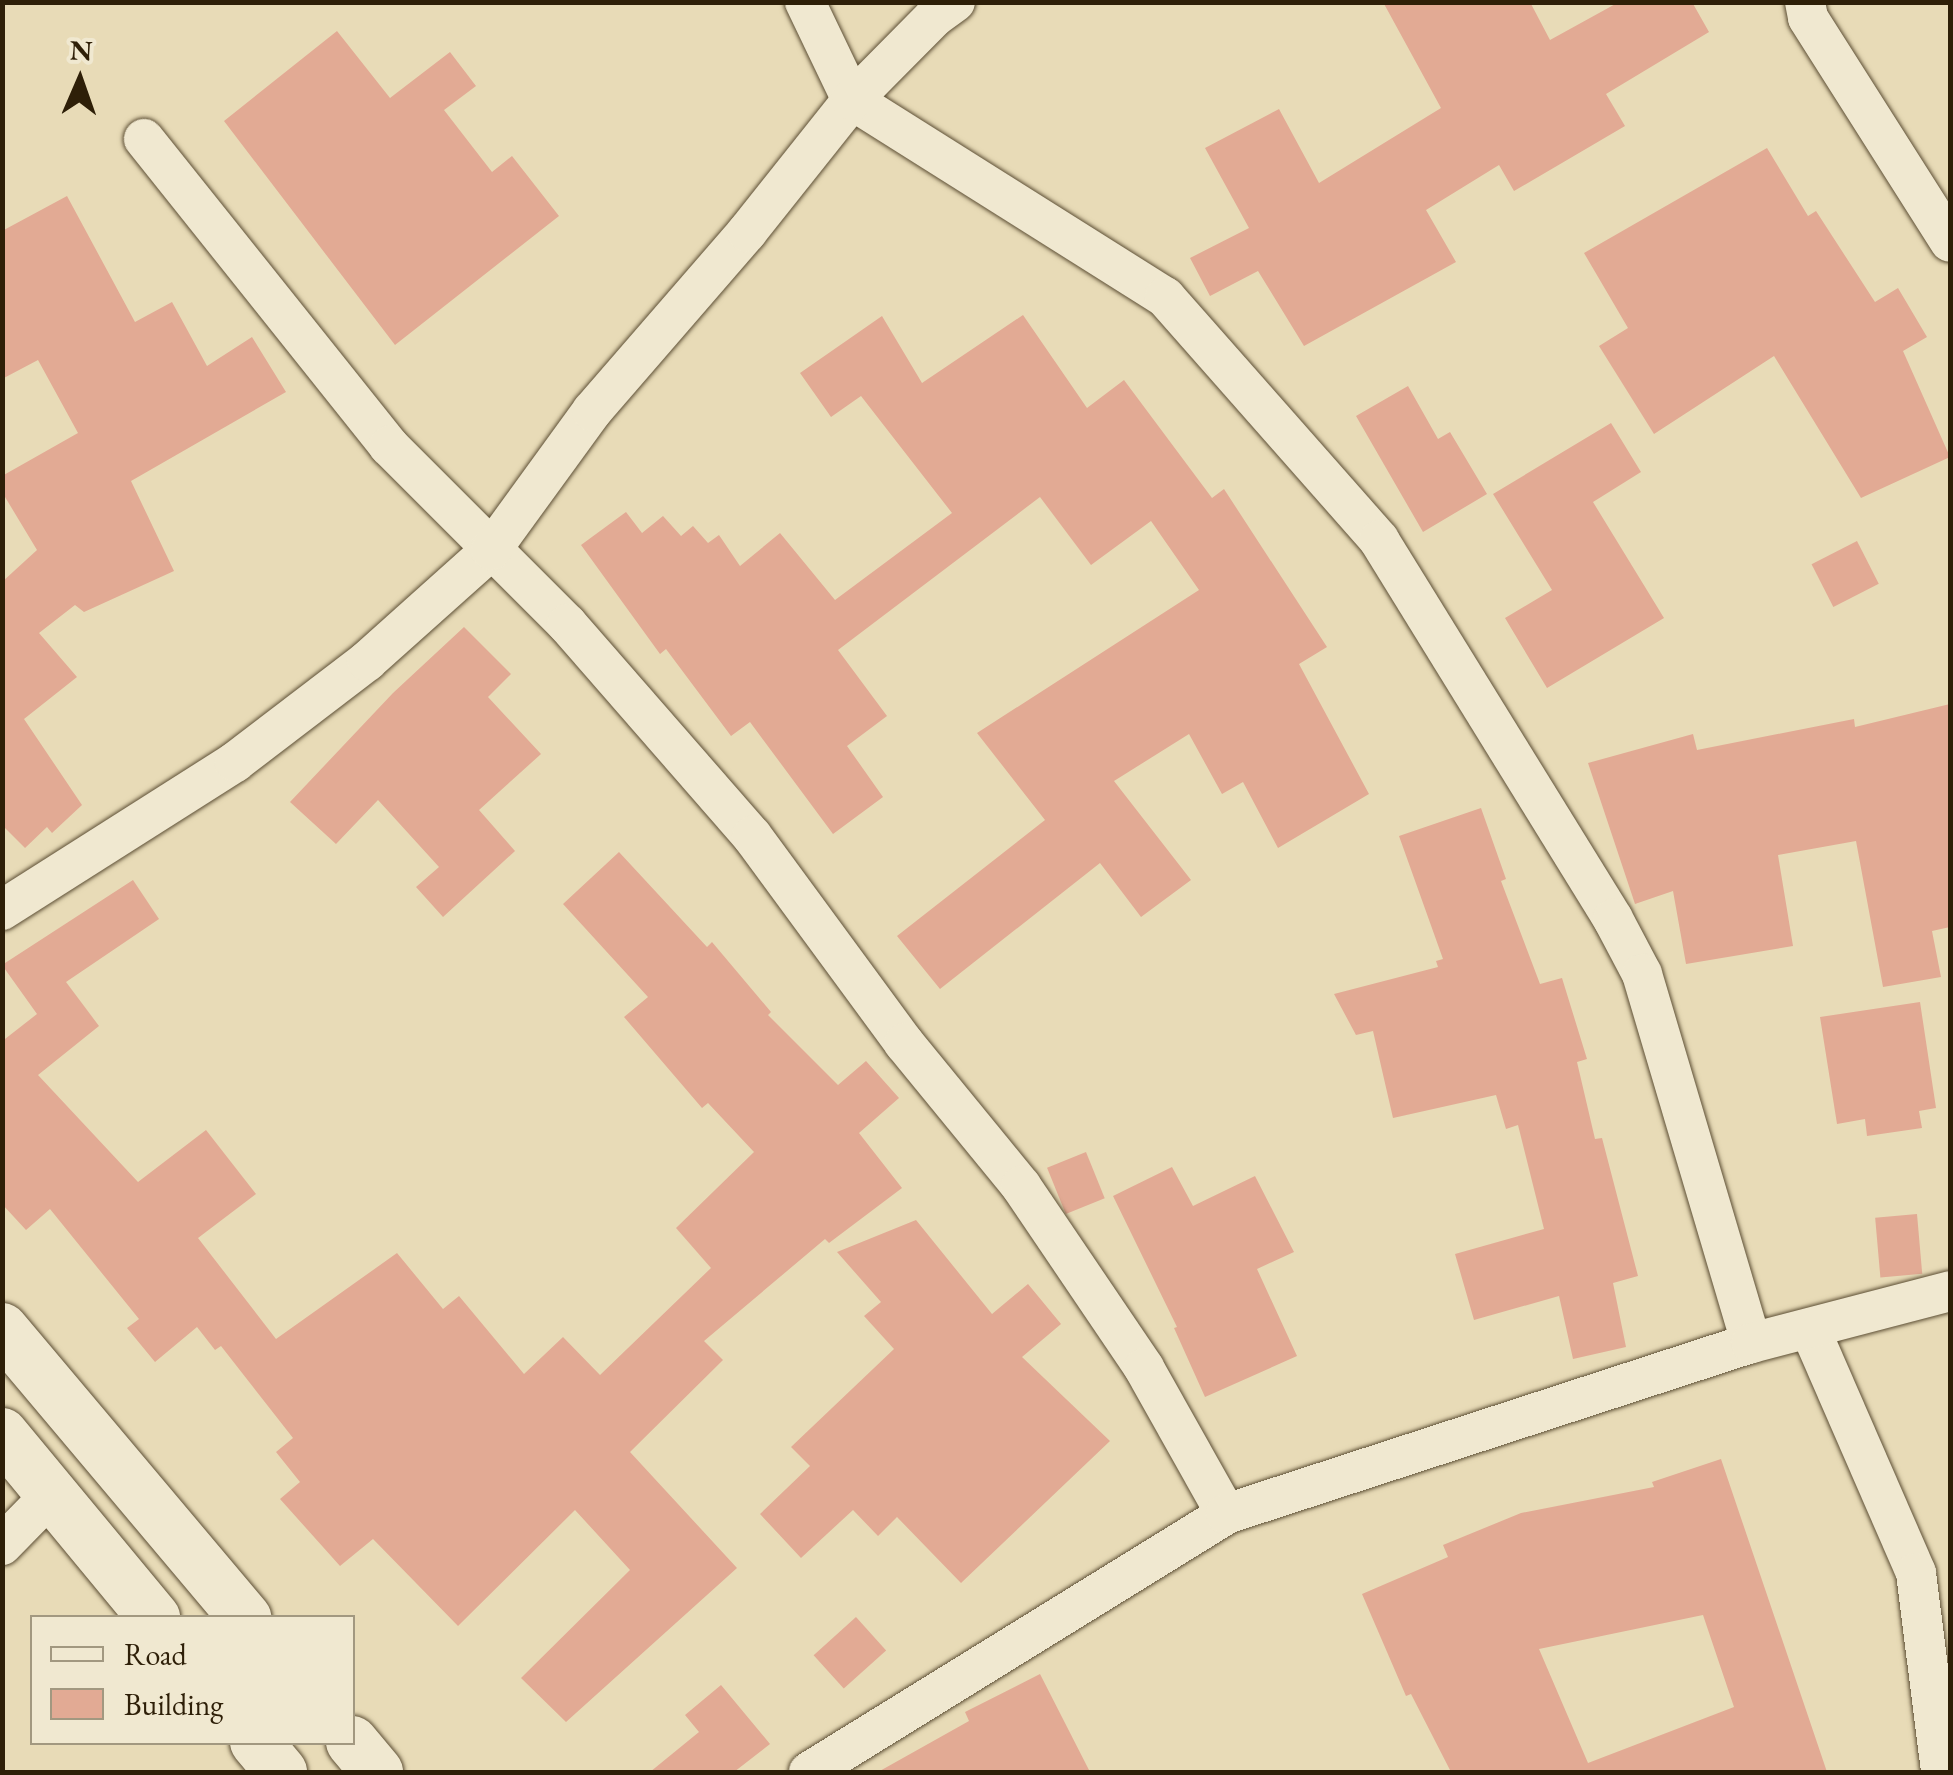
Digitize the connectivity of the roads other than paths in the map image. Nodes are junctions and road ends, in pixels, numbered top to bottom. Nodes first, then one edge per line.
1 (805, 2) edge
2 (955, 2) edge
3 (1805, 2) edge
4 (852, 100) junction
5 (144, 140) dead end
6 (1950, 242) edge
7 (491, 550) junction
8 (2, 910) edge
9 (1950, 1291) edge
10 (2, 1329) edge
11 (1810, 1329) junction
12 (1751, 1343) junction
13 (2, 1434) edge
14 (52, 1494) junction
15 (1226, 1514) junction
16 (2, 1545) edge
17 (152, 1615) edge
18 (242, 1615) edge
19 (258, 1745) edge
20 (354, 1745) edge
21 (281, 1772) edge
22 (377, 1772) edge
23 (810, 1772) edge
24 (1941, 1772) edge

1 - 4 street
2 - 4 street
3 - 6 street
4 - 7 street
4 - 12 street
5 - 7 street
7 - 8 street
7 - 15 street
9 - 11 street
10 - 18 street
11 - 12 street
11 - 24 street
12 - 15 street
13 - 14 street
14 - 16 street
14 - 17 street
15 - 23 street
19 - 21 street
20 - 22 street

